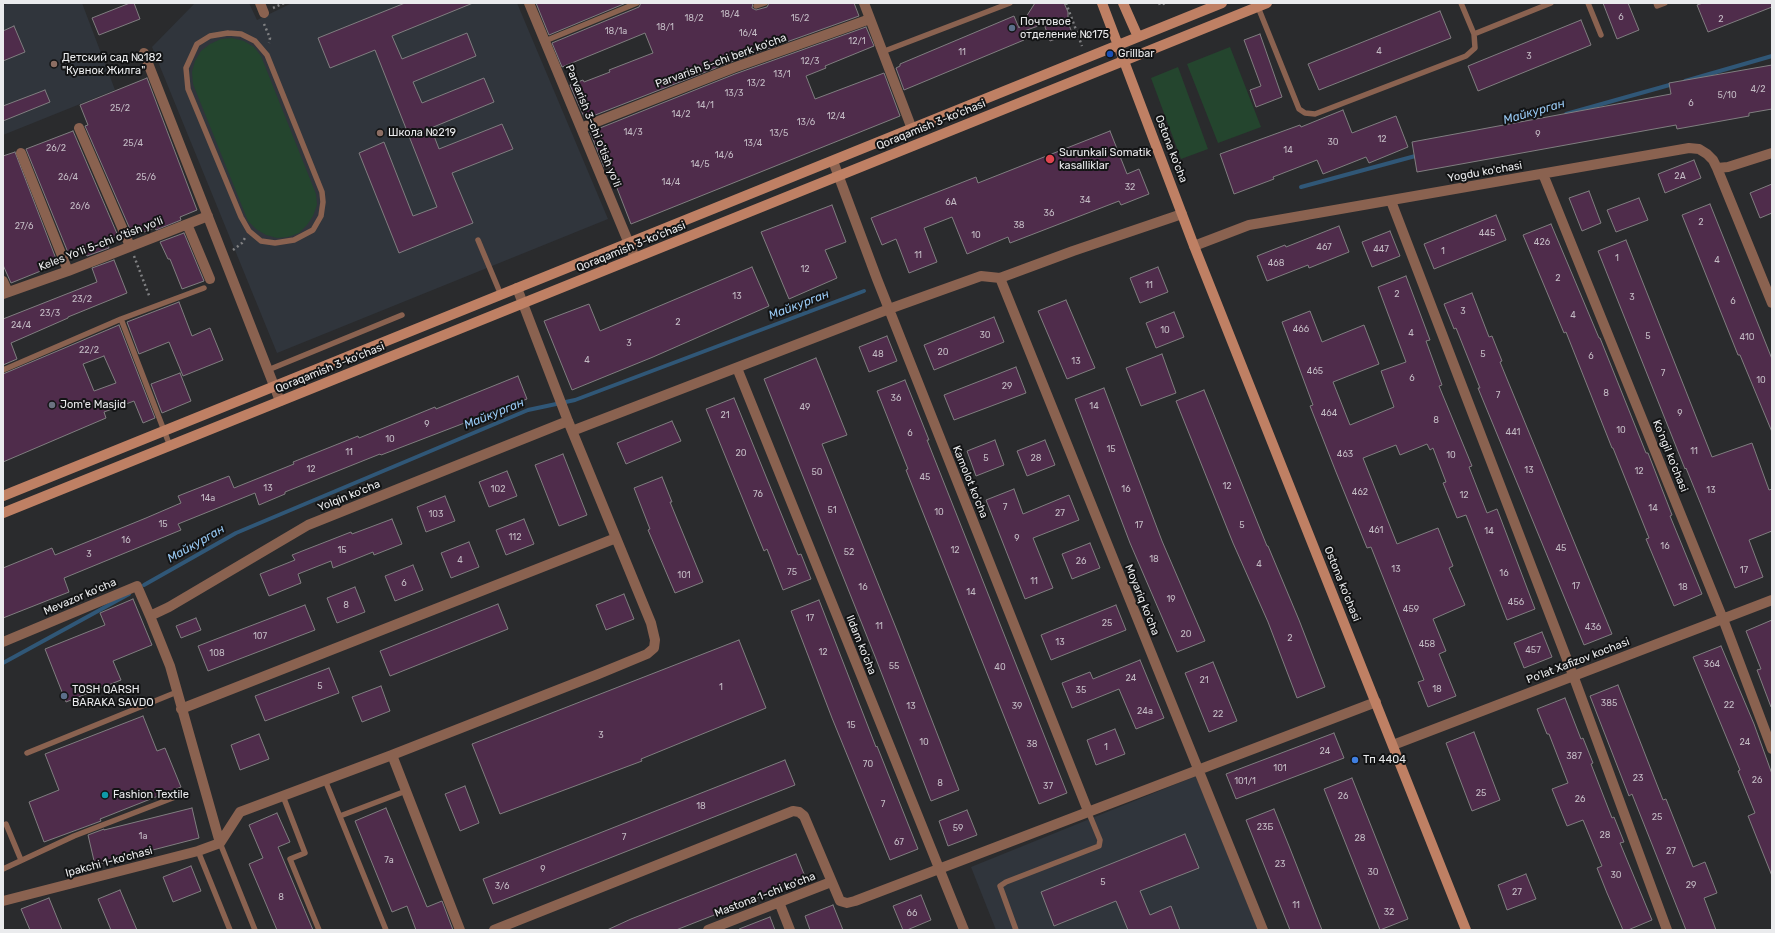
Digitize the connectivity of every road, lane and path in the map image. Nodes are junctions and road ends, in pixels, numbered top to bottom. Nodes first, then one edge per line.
1 (529, 3) edge
2 (637, 3) edge
3 (765, 3) edge
4 (864, 3) edge
5 (1010, 3) edge
6 (1066, 3) edge
7 (1102, 3) edge
8 (1123, 3) edge
9 (1159, 3) edge
10 (1166, 3) edge
11 (1222, 3) edge
12 (1461, 3) edge
13 (1551, 3) edge
14 (1588, 3) edge
15 (1656, 3) edge
16 (1665, 3) edge
17 (999, 5) edge
18 (1263, 5) edge
19 (756, 6) dead end
20 (870, 19) junction
21 (1474, 34) junction
22 (1601, 35) dead end
23 (1138, 37) junction
24 (545, 41) junction
25 (1118, 45) junction
26 (1082, 46) dead end
27 (882, 52) junction
28 (144, 53) dead end
29 (1125, 60) junction
30 (79, 128) dead end
31 (581, 128) junction
32 (912, 129) junction
33 (20, 153) dead end
34 (1772, 153) edge
35 (833, 161) junction
36 (1717, 168) junction
37 (1542, 174) junction
38 (839, 176) junction
39 (1392, 201) junction
40 (1182, 214) junction
41 (208, 216) junction
42 (187, 224) junction
43 (248, 231) junction
44 (478, 240) dead end
45 (629, 242) junction
46 (130, 246) junction
47 (1194, 246) junction
48 (222, 254) junction
49 (635, 258) junction
50 (68, 271) junction
51 (1000, 278) junction
52 (210, 279) dead end
53 (3, 281) edge
54 (204, 288) dead end
55 (517, 288) junction
56 (5, 293) edge
57 (501, 294) junction
58 (522, 303) junction
59 (1772, 303) edge
60 (887, 305) junction
61 (153, 306) junction
62 (402, 315) dead end
63 (121, 319) junction
64 (737, 368) junction
65 (3, 370) edge
66 (268, 370) junction
67 (274, 387) junction
68 (280, 401) junction
69 (568, 421) junction
70 (164, 431) junction
71 (572, 431) junction
72 (170, 446) junction
73 (3, 496) edge
74 (3, 513) edge
75 (616, 538) junction
76 (1772, 600) edge
77 (150, 616) junction
78 (1723, 619) junction
79 (3, 642) edge
80 (1573, 675) junction
81 (177, 692) junction
82 (1376, 702) junction
83 (181, 709) junction
84 (1393, 745) junction
85 (1772, 749) edge
86 (27, 753) dead end
87 (392, 755) junction
88 (1197, 769) junction
89 (325, 780) junction
90 (406, 791) junction
91 (183, 794) dead end
92 (283, 796) junction
93 (1088, 810) junction
94 (340, 816) junction
95 (6, 824) dead end
96 (220, 843) junction
97 (198, 851) junction
98 (21, 860) junction
99 (3, 869) edge
100 (939, 870) junction
101 (831, 882) junction
102 (3, 902) edge
103 (779, 902) junction
104 (230, 930) edge
105 (255, 930) edge
106 (319, 930) edge
107 (386, 930) edge
108 (460, 930) edge
109 (494, 930) edge
110 (708, 930) edge
111 (790, 930) edge
112 (964, 930) edge
113 (1016, 930) edge
114 (1263, 930) edge
115 (1466, 930) edge
116 (1667, 930) edge

1 - 24 street, Parvarish 3-chi o'tish yo'li
2 - 24 lane
3 - 19 lane
4 - 20 street
5 - 17 lane
6 - 26 path
7 - 25 main road, Ostona ko'cha
8 - 23 main road
9 - 10 path
11 - 23 main road, Qoraqamish 3-ko'chasi
12 - 21 lane
13 - 21 lane
14 - 22 lane
15 - 16 lane
17 - 27 lane
18 - 21 lane
18 - 29 main road, Qoraqamish 3-ko'chasi
20 - 27 street
20 - 31 street, Parvarish 5-chi berk ko'cha
23 - 25 main road, Qoraqamish 3-ko'chasi
23 - 29 main road
24 - 31 street, Parvarish 3-chi o'tish yo'li
25 - 29 main road, Ostona ko'cha
25 - 32 main road, Qoraqamish 3-ko'chasi
27 - 32 street
28 - 41 street
29 - 38 main road, Qoraqamish 3-ko'chasi
29 - 40 main road, Ostona ko'cha
30 - 46 street
31 - 45 street, Parvarish 3-chi o'tish yo'li
32 - 35 main road, Qoraqamish 3-ko'chasi
33 - 50 street
34 - 36 street
35 - 38 street, Kamolot ko'cha
35 - 45 main road, Qoraqamish 3-ko'chasi
36 - 37 street, Yogdu ko'chasi
36 - 59 street, Yogdu ko'chasi
37 - 39 street, Yogdu ko'chasi
37 - 78 street, Ko'ngil ko'chasi
38 - 49 main road, Qoraqamish 3-ko'chasi
38 - 60 street, Kamolot ko'cha
39 - 47 street, Yogdu ko'chasi
39 - 80 street
40 - 47 main road, Ostona ko'cha
40 - 51 street
41 - 42 street, Keles Yo'li 5-chi o'tish yo'li
41 - 48 street
42 - 46 street, Keles Yo'li 5-chi o'tish yo'li
42 - 52 street
43 - 43 lane
43 - 48 path
44 - 57 lane
45 - 49 street, Parvarish 3-chi o'tish yo'li
45 - 55 main road, Qoraqamish 3-ko'chasi
46 - 50 street, Keles Yo'li 5-chi o'tish yo'li
46 - 61 path
47 - 82 main road, Ostona ko'chasi
48 - 66 street
49 - 58 main road, Qoraqamish 3-ko'chasi
50 - 56 street, Keles Yo'li 5-chi o'tish yo'li
51 - 60 street
51 - 88 street, Moyariq ko'cha
53 - 56 street
54 - 61 lane
55 - 57 main road, Qoraqamish 3-ko'chasi
55 - 58 street
57 - 67 main road, Qoraqamish 3-ko'chasi
58 - 68 main road, Qoraqamish 3-ko'chasi
58 - 69 street
60 - 64 street
60 - 93 street, Kamolot ko'cha
61 - 63 lane
62 - 66 lane
63 - 65 lane
63 - 70 lane
64 - 71 street
64 - 100 street, Ildam ko'cha
66 - 67 street
67 - 68 street
67 - 70 main road, Qoraqamish 3-ko'chasi
68 - 72 main road, Qoraqamish 3-ko'chasi
69 - 71 street
69 - 77 street, Yolqin ko'cha
70 - 72 lane
70 - 73 main road, Qoraqamish 3-ko'chasi
71 - 75 street
72 - 74 main road, Qoraqamish 3-ko'chasi
75 - 83 street
75 - 87 street
76 - 78 street, Po'lat Xafizov kochasi
77 - 79 street, Mevazor ko'cha
77 - 81 street
78 - 80 street, Po'lat Xafizov kochasi
78 - 85 street, Ko'ngil ko'chasi
80 - 84 street, Po'lat Xafizov kochasi
80 - 116 street
81 - 83 street
81 - 86 lane
82 - 84 main road, Ostona ko'chasi
82 - 88 street
83 - 96 street
84 - 115 main road, Ostona ko'chasi
87 - 89 street
87 - 90 street
88 - 93 street
88 - 114 street, Moyariq ko'cha
89 - 92 street
89 - 94 lane
90 - 94 lane
90 - 108 street
91 - 98 lane
92 - 96 street
92 - 106 lane
93 - 100 street
93 - 113 lane
94 - 107 lane
95 - 98 lane
96 - 97 street, Ipakchi 1-ko'chasi
96 - 105 lane
97 - 102 street, Ipakchi 1-ko'chasi
97 - 104 lane
98 - 99 lane
100 - 101 street
100 - 112 street, Ildam ko'cha
101 - 103 street, Mastona 1-chi ko'cha
101 - 109 street
103 - 110 street, Mastona 1-chi ko'cha
103 - 111 street

